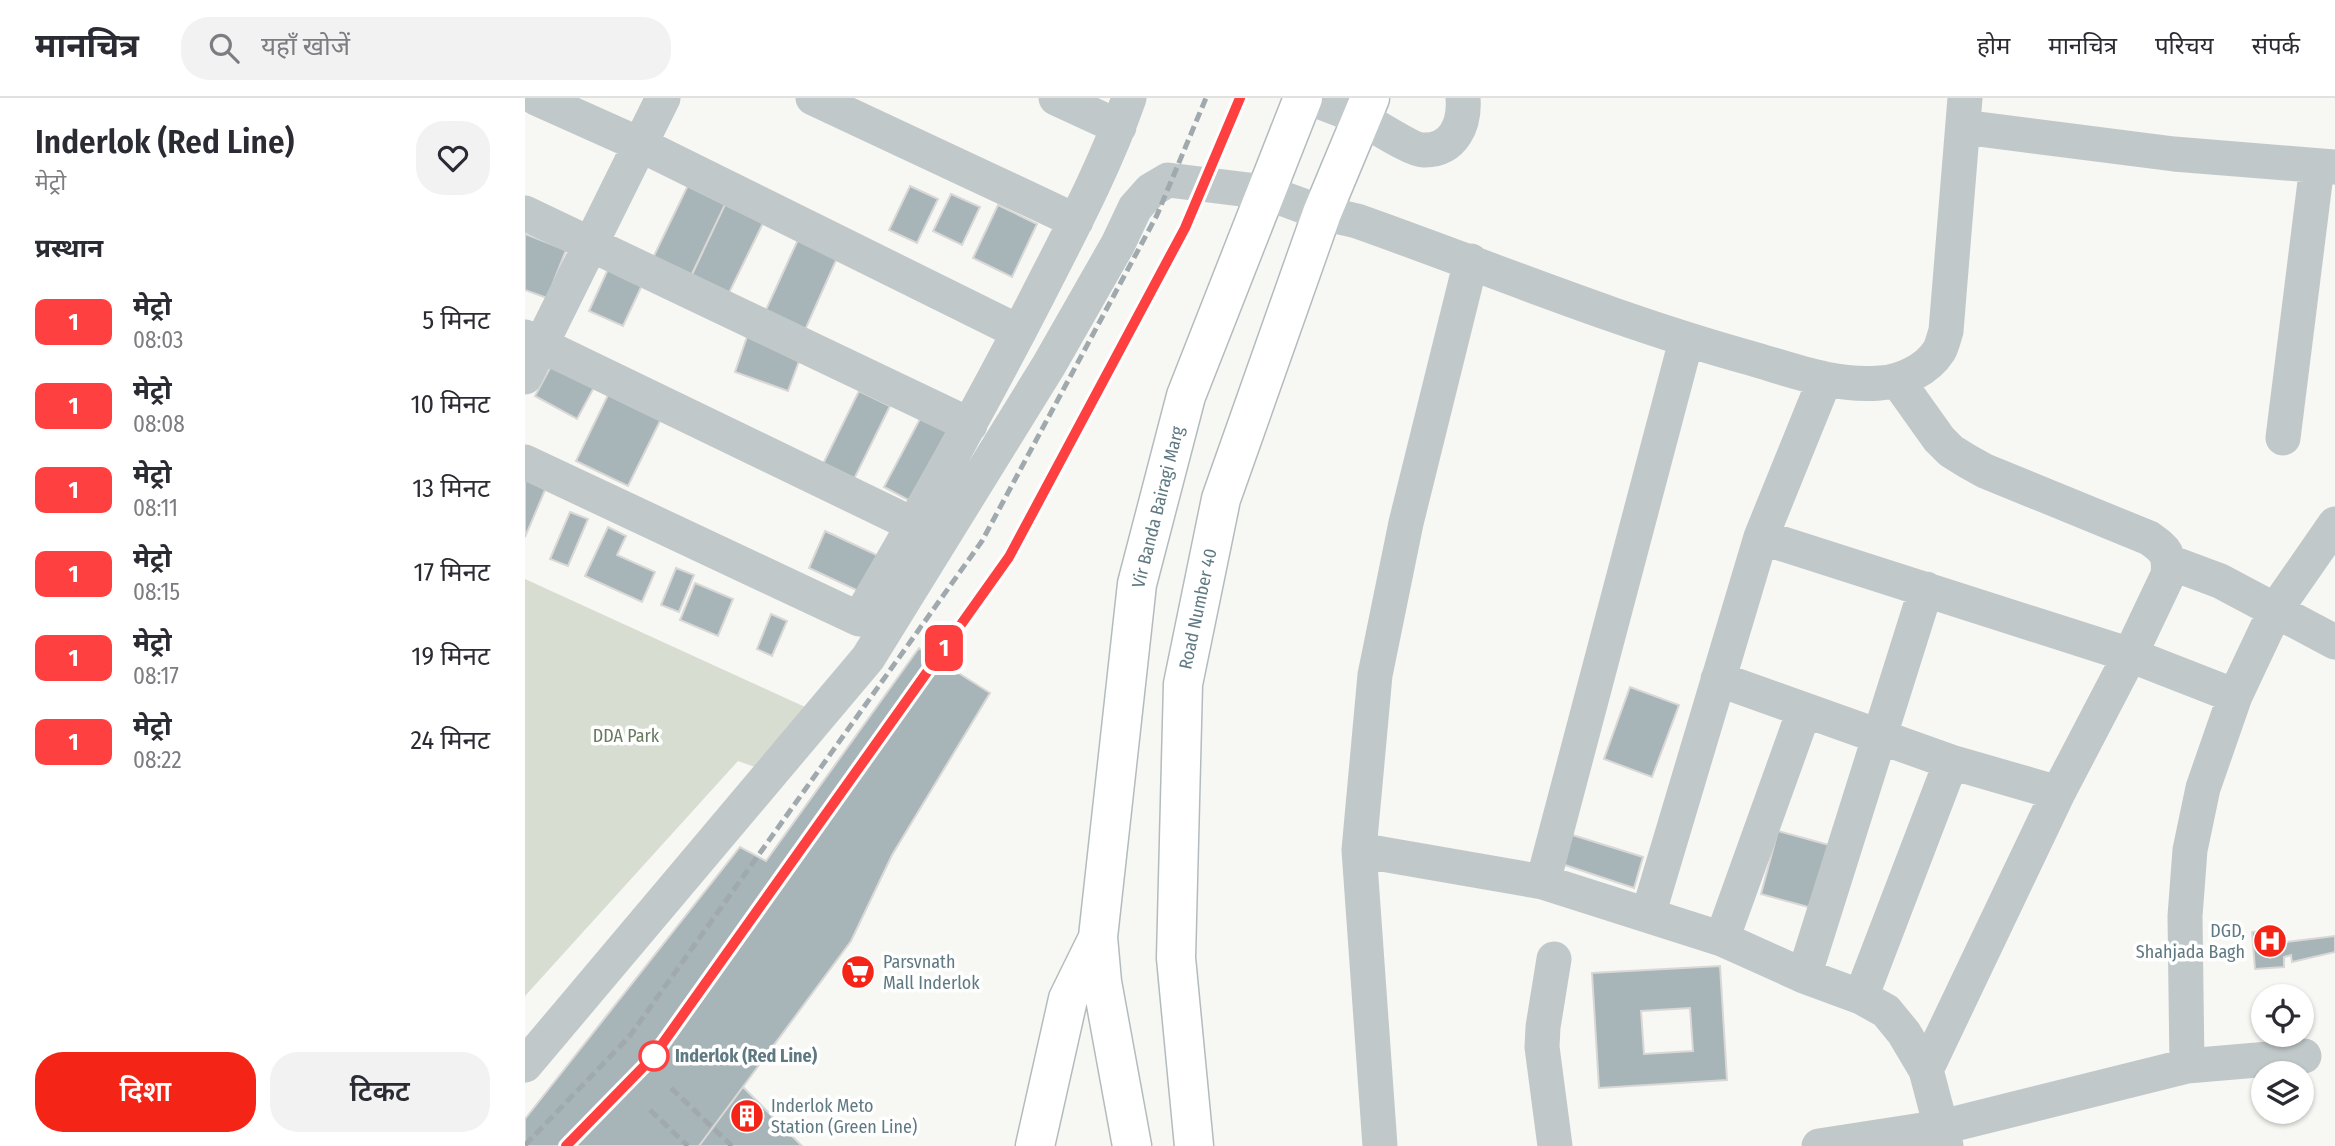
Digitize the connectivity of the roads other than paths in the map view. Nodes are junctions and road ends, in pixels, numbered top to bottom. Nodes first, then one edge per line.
1 (536, 98) edge
2 (663, 98) edge
3 (813, 98) edge
4 (1056, 98) edge
5 (1303, 98) edge
6 (1311, 98) edge
7 (1463, 98) edge
8 (1366, 108) edge
9 (1124, 112) edge
10 (1964, 113) edge
11 (641, 145) junction
12 (2326, 167) edge
13 (1265, 192) junction
14 (1322, 213) junction
15 (525, 214) edge
16 (1076, 221) junction
17 (589, 245) junction
18 (1471, 261) junction
19 (1019, 332) junction
20 (533, 340) edge
21 (1686, 341) junction
22 (525, 377) edge
23 (1825, 379) junction
24 (1897, 380) junction
25 (970, 425) junction
26 (2283, 438) dead end
27 (525, 463) edge
28 (2335, 524) edge
29 (914, 525) junction
30 (1761, 537) junction
31 (2325, 558) edge
32 (2169, 562) junction
33 (1926, 589) junction
34 (2276, 609) junction
35 (2335, 642) edge
36 (2130, 655) junction
37 (1718, 678) junction
38 (2235, 696) junction
39 (1804, 711) junction
40 (1879, 737) junction
41 (1951, 762) junction
42 (2058, 793) junction
43 (1359, 850) junction
44 (1543, 881) junction
45 (1649, 915) junction
46 (1098, 937) junction
47 (1722, 939) junction
48 (1554, 958) dead end
49 (1804, 976) junction
50 (1861, 997) junction
51 (2304, 1056) dead end
52 (525, 1065) edge
53 (2187, 1066) junction
54 (1926, 1070) junction
55 (1944, 1137) edge
56 (1035, 1146) edge
57 (1132, 1146) edge
58 (1194, 1146) edge
59 (1380, 1146) edge
60 (1555, 1146) edge
61 (1819, 1146) edge

1 - 11 street
2 - 11 street
3 - 16 street
4 - 9 street
5 - 13 main road, Vir Banda Bairagi Marg
6 - 8 street
7 - 8 street
8 - 14 main road, Road Number 40
9 - 16 street
10 - 12 street
10 - 24 street
11 - 17 street
11 - 19 street
12 - 26 street
13 - 14 street
13 - 46 main road, Vir Banda Bairagi Marg
13 - 52 street
14 - 18 street
14 - 58 main road, Road Number 40
15 - 17 street
16 - 19 street
17 - 20 street
17 - 25 street
18 - 21 street
18 - 43 street
19 - 25 street
20 - 22 street
20 - 29 street
21 - 23 street
21 - 44 street
23 - 24 street
23 - 30 street
24 - 32 street
25 - 29 street
27 - 29 street
28 - 31 street
30 - 33 street
30 - 37 street
31 - 34 street
32 - 34 street
32 - 36 street
33 - 36 street
33 - 40 street
34 - 35 street
34 - 38 street
36 - 38 street
36 - 42 street
37 - 39 street
37 - 45 street
38 - 53 street
39 - 40 street
39 - 47 street
40 - 41 street
40 - 49 street
41 - 42 street
41 - 50 street
42 - 54 street
43 - 44 street
43 - 59 street
44 - 45 street
45 - 47 street
46 - 56 main road
46 - 57 main road
47 - 49 street
48 - 60 street
49 - 50 street
50 - 54 street
51 - 53 street
53 - 55 street
54 - 55 street
55 - 61 street

